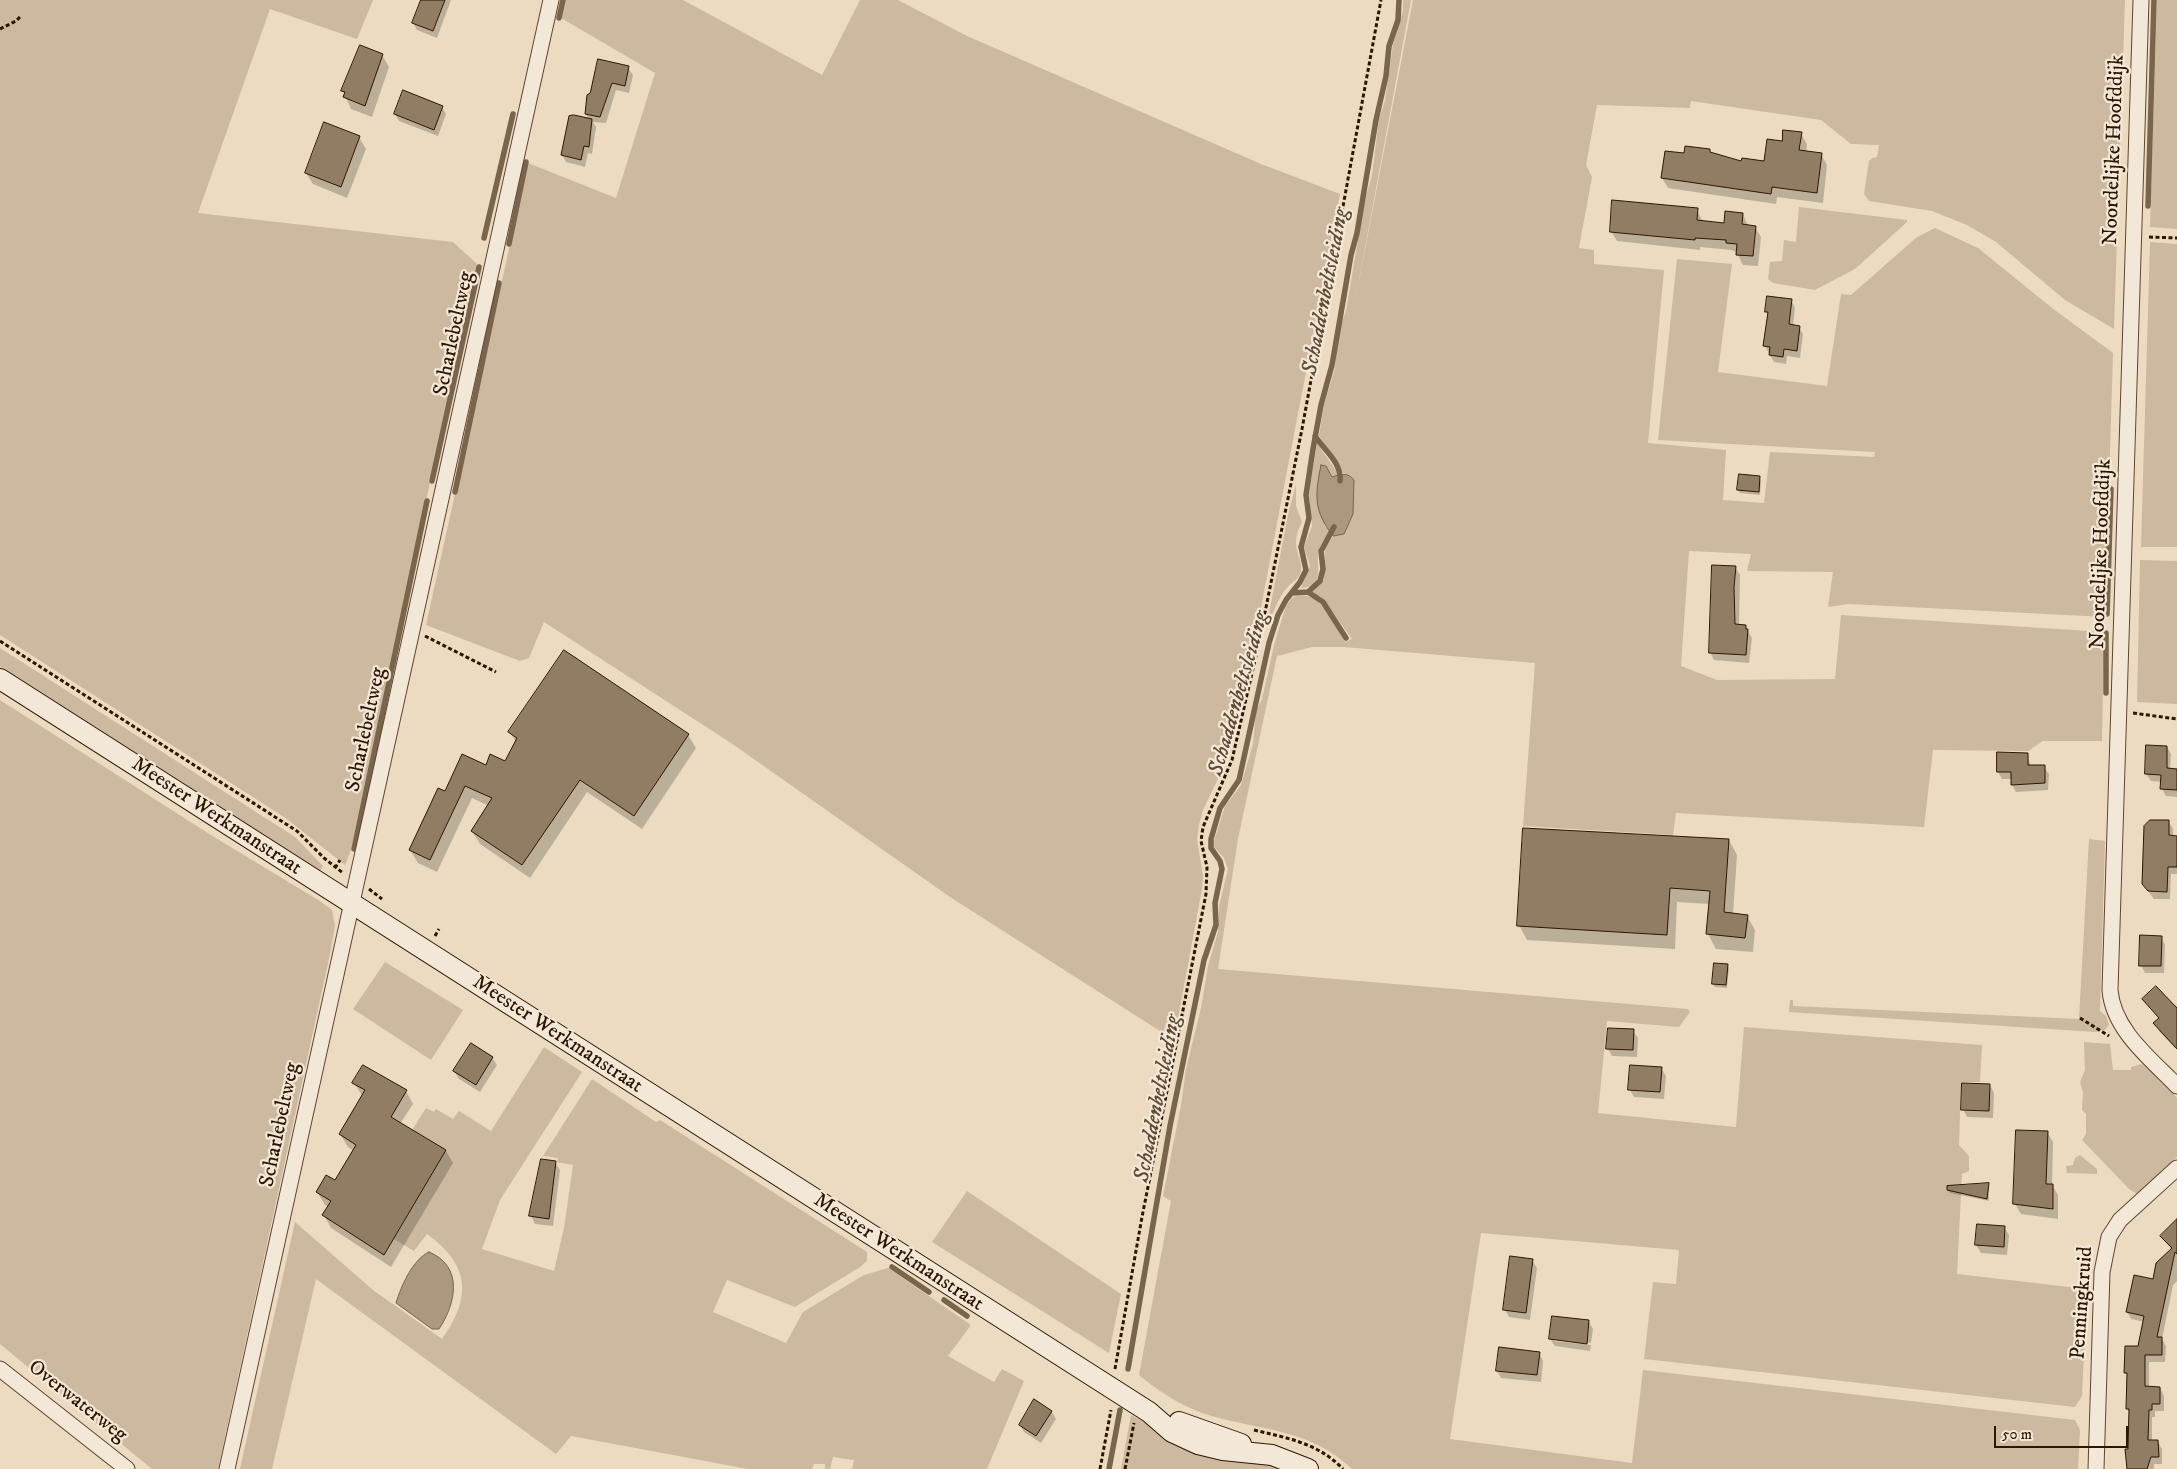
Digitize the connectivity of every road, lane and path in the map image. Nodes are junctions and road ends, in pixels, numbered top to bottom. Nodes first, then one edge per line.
1 (550, 0) edge
2 (1381, 0) edge
3 (2141, 0) edge
4 (21, 16) dead end
5 (0, 29) edge
6 (2133, 236) junction
7 (2177, 238) edge
8 (411, 629) junction
9 (0, 641) edge
10 (496, 672) dead end
11 (0, 679) edge
12 (2119, 712) junction
13 (2177, 719) edge
14 (357, 882) junction
15 (352, 905) junction
16 (2080, 1018) dead end
17 (2111, 1038) dead end
18 (2177, 1086) edge
19 (2177, 1168) edge
20 (0, 1368) edge
21 (1114, 1391) junction
22 (1143, 1409) junction
23 (127, 1469) edge
24 (227, 1469) edge
25 (1100, 1469) edge
26 (1125, 1469) edge
27 (1308, 1469) edge
28 (2096, 1469) edge

1 - 8 street, Scharlebeltweg
2 - 21 path
3 - 6 street, Noordelijke Hoofddijk
4 - 5 path
6 - 7 path
6 - 12 street, Noordelijke Hoofddijk
8 - 10 path
8 - 14 street, Scharlebeltweg
9 - 14 path, Meester Werkmanstraat
11 - 15 street, Meester Werkmanstraat
12 - 13 path
12 - 18 street, Noordelijke Hoofddijk
14 - 15 street, Scharlebeltweg
15 - 21 street, Meester Werkmanstraat
15 - 24 street, Scharlebeltweg
16 - 17 path
19 - 28 street, Penningkruid
20 - 23 street, Overwaterweg
21 - 22 street, Meester Werkmanstraat
21 - 25 path
22 - 26 path
22 - 27 street, Meester Werkmanstraat

